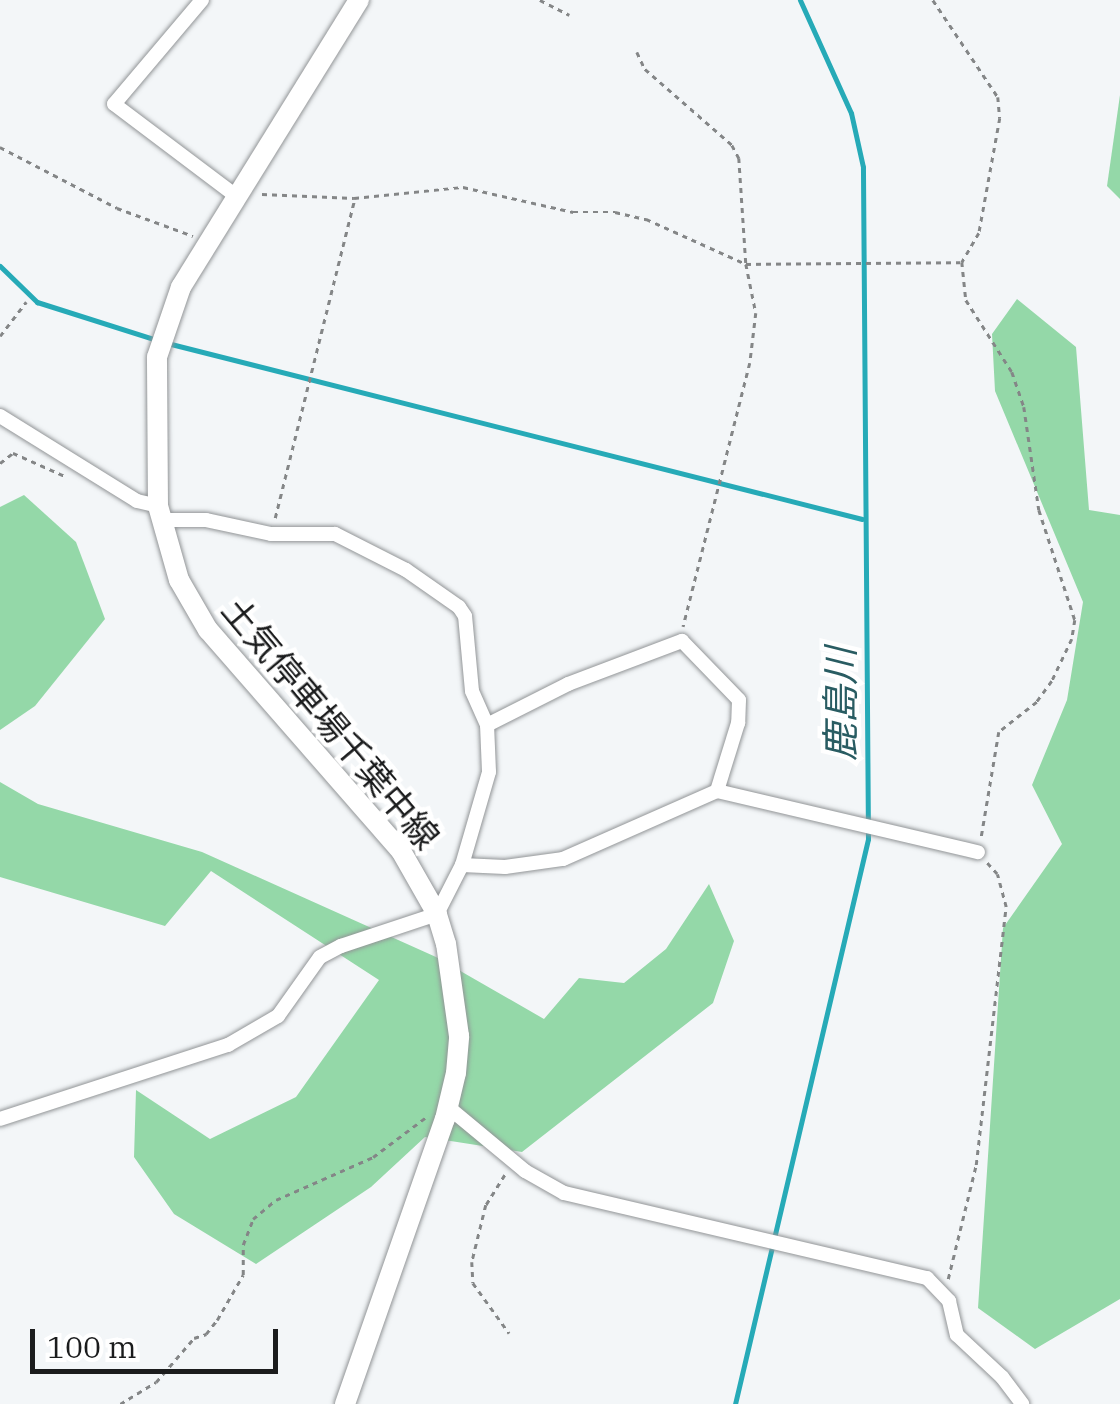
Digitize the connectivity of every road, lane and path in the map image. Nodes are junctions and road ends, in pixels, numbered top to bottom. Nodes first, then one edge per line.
1 (202, 0) edge
2 (358, 0) edge
3 (540, 0) edge
4 (933, 0) edge
5 (569, 15) dead end
6 (637, 52) dead end
7 (0, 147) edge
8 (239, 192) junction
9 (354, 198) junction
10 (208, 242) junction
11 (962, 262) junction
12 (746, 264) junction
13 (26, 302) dead end
14 (0, 336) edge
15 (0, 416) edge
16 (0, 463) edge
17 (72, 480) dead end
18 (159, 513) junction
19 (271, 534) junction
20 (682, 641) junction
21 (487, 725) junction
22 (717, 792) junction
23 (978, 852) junction
24 (462, 865) junction
25 (437, 914) junction
26 (447, 1113) junction
27 (0, 1119) edge
28 (514, 1162) junction
29 (945, 1294) junction
30 (509, 1332) dead end
31 (120, 1404) edge
32 (344, 1404) edge
33 (1022, 1404) edge

1 - 8 street
2 - 8 main road, 土気停車場千葉中線
3 - 5 path
4 - 11 path
6 - 12 path
7 - 10 path
8 - 9 path
8 - 10 main road, 土気停車場千葉中線
9 - 12 path
9 - 19 path
10 - 18 main road, 土気停車場千葉中線
11 - 12 path
11 - 23 path
12 - 20 path
13 - 14 path
15 - 18 street
16 - 17 path
18 - 19 street
18 - 25 main road, 土気停車場千葉中線
19 - 21 street
20 - 21 street
20 - 22 street
21 - 24 street
22 - 23 street
22 - 24 street
23 - 29 path
24 - 25 street
25 - 26 main road, 土気停車場千葉中線
25 - 27 street
26 - 28 street
26 - 31 path
26 - 32 main road, 土気停車場千葉中線
28 - 29 street
28 - 30 path
29 - 33 street

